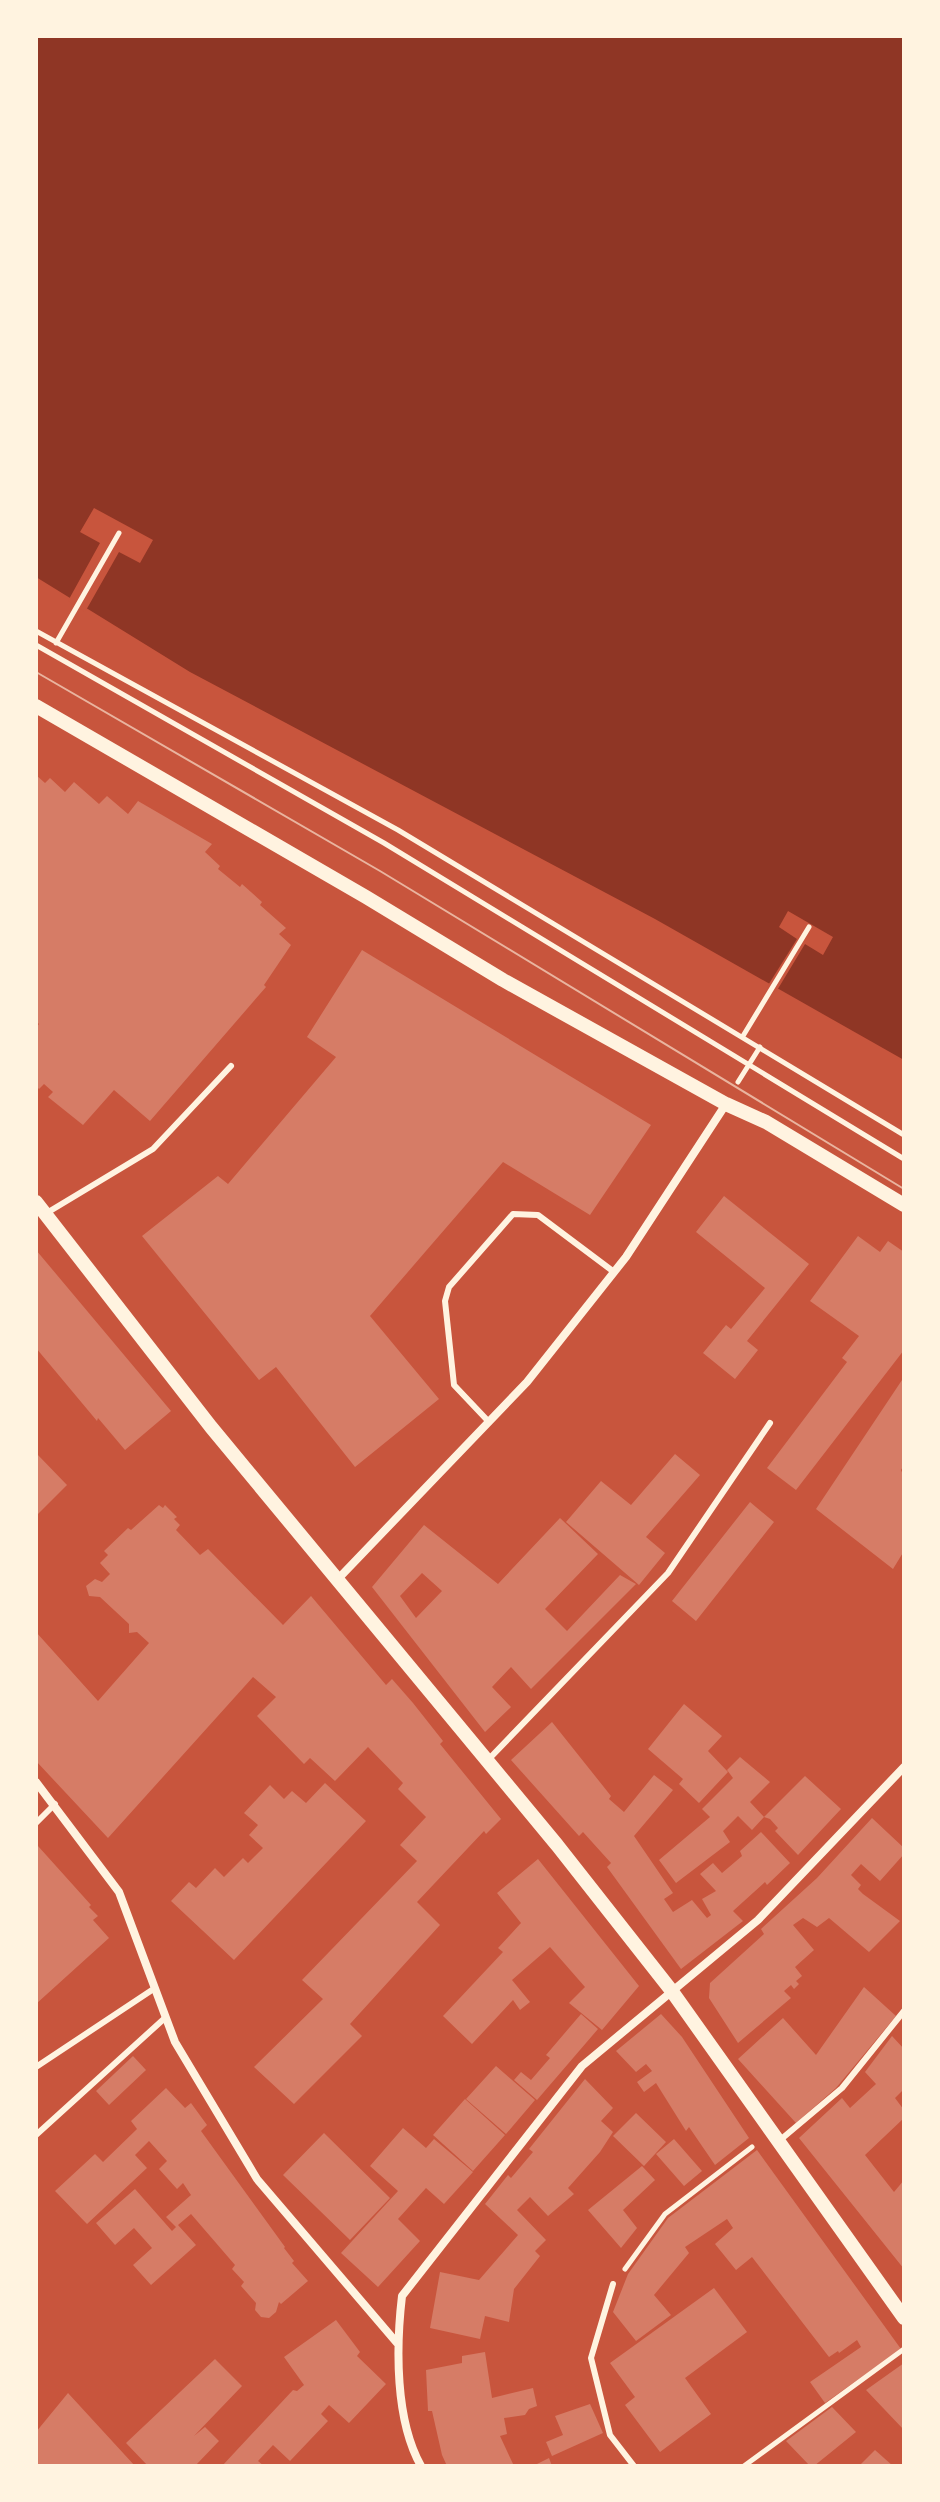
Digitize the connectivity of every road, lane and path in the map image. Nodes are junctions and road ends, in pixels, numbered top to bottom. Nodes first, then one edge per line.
1 (119, 533) dead end
2 (36, 631) edge
3 (56, 643) junction
4 (36, 645) edge
5 (36, 706) edge
6 (809, 927) dead end
7 (743, 1036) junction
8 (761, 1046) junction
9 (752, 1065) junction
10 (231, 1066) dead end
11 (726, 1104) junction
12 (904, 1135) edge
13 (904, 1159) edge
14 (904, 1205) edge
15 (41, 1208) edge
16 (614, 1272) junction
17 (489, 1422) junction
18 (770, 1423) dead end
19 (336, 1580) junction
20 (487, 1761) junction
21 (904, 1767) edge
22 (36, 1782) edge
23 (55, 1804) junction
24 (36, 1823) edge
25 (155, 1988) junction
26 (671, 1990) junction
27 (904, 2011) edge
28 (166, 2017) junction
29 (36, 2067) edge
30 (36, 2135) edge
31 (776, 2136) junction
32 (613, 2284) joint
33 (904, 2318) edge
34 (397, 2343) junction
35 (904, 2349) edge
36 (421, 2466) edge
37 (634, 2466) edge
38 (744, 2466) edge

1 - 3 path
2 - 3 path
3 - 7 path
4 - 9 path
5 - 11 street
6 - 7 path
7 - 8 path
8 - 9 path
8 - 12 path
9 - 13 path
10 - 15 lane
11 - 14 street
11 - 16 street
15 - 19 street
16 - 17 street
16 - 17 lane
17 - 19 street
18 - 20 lane
19 - 20 street
20 - 26 street
21 - 26 street
22 - 23 street
23 - 24 lane
23 - 25 street
25 - 28 street
25 - 29 lane
26 - 31 street
26 - 34 street
27 - 31 lane
28 - 30 lane
28 - 34 street
31 - 32 path
31 - 33 street
32 - 37 lane
34 - 36 street
35 - 38 path

